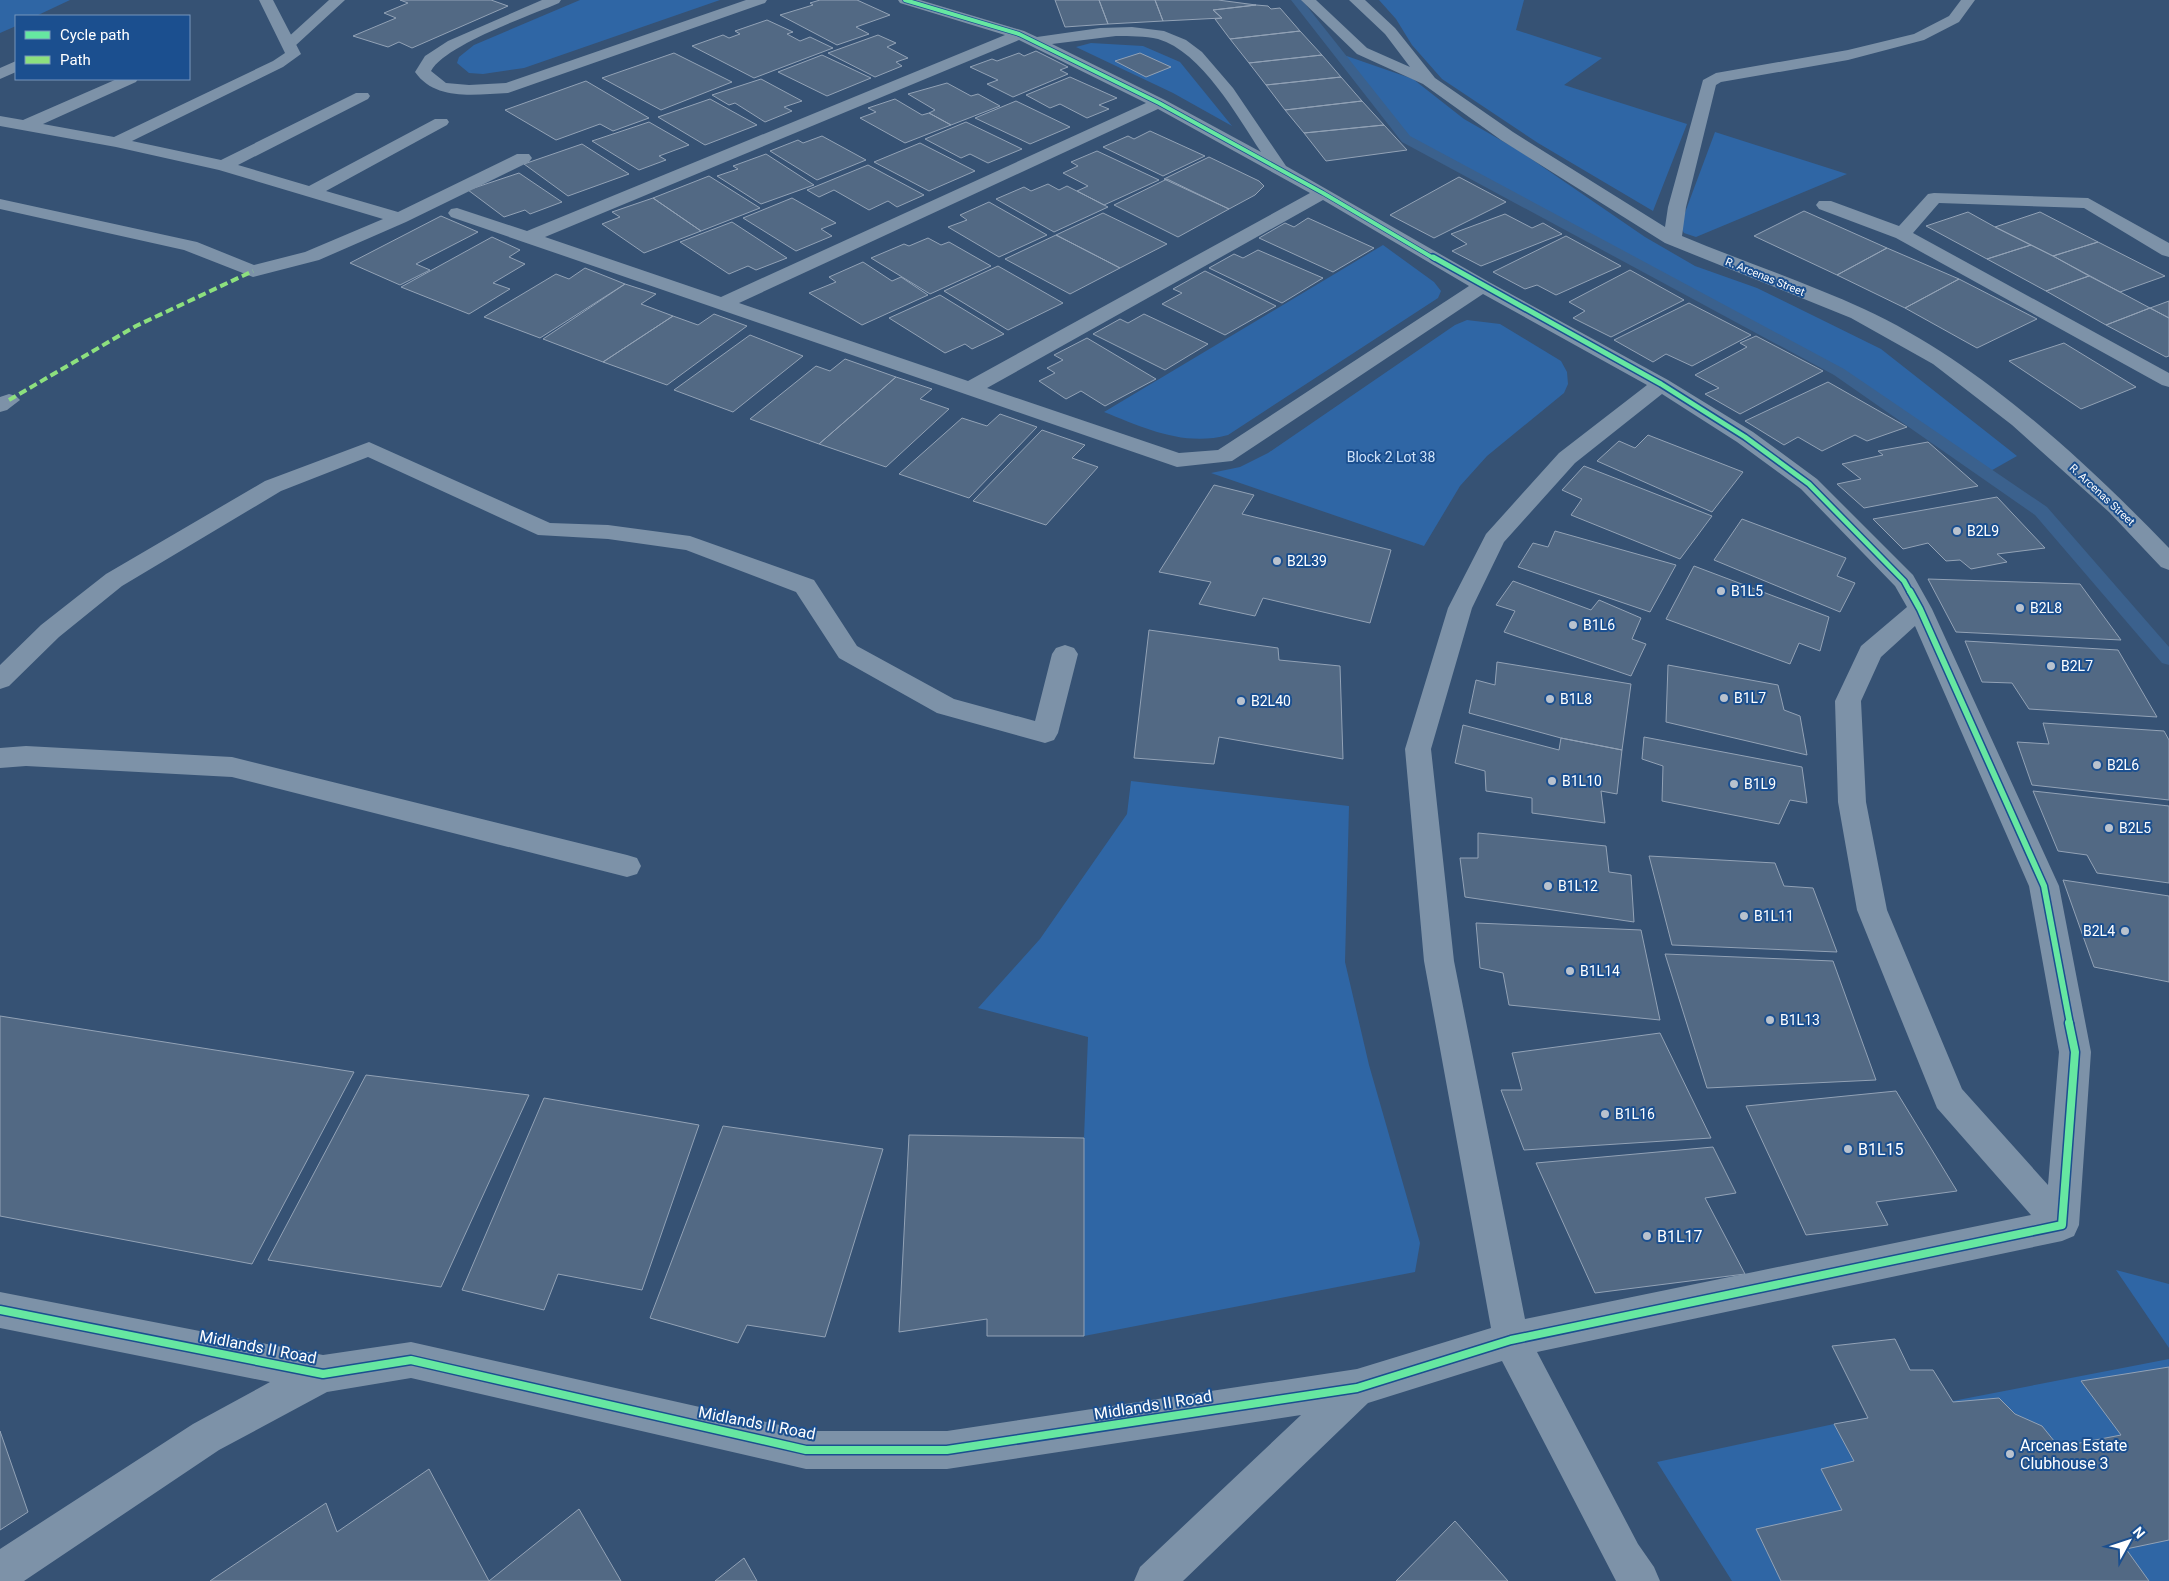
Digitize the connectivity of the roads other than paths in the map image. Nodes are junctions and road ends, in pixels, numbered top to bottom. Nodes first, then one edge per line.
1 (266, 0) edge
2 (338, 0) edge
3 (554, 0) edge
4 (760, 0) edge
5 (904, 0) edge
6 (1308, 0) edge
7 (1356, 0) edge
8 (1968, 0) edge
9 (1019, 34) junction
10 (1036, 42) junction
11 (290, 43) junction
12 (15, 66) edge
13 (0, 74) edge
14 (128, 80) edge
15 (1429, 81) junction
16 (362, 96) dead end
17 (1159, 102) junction
18 (0, 120) edge
19 (441, 122) dead end
20 (24, 126) junction
21 (116, 142) junction
22 (523, 158) dead end
23 (224, 166) junction
24 (1282, 170) junction
25 (312, 191) junction
26 (1323, 192) junction
27 (0, 204) edge
28 (1825, 205) dead end
29 (457, 213) dead end
30 (400, 218) junction
31 (1902, 234) junction
32 (529, 237) junction
33 (1672, 239) junction
34 (2169, 251) edge
35 (1482, 286) junction
36 (724, 303) junction
37 (2169, 381) edge
38 (1661, 384) junction
39 (971, 388) junction
40 (2169, 562) edge
41 (1920, 609) junction
42 (1065, 654) dead end
43 (0, 680) edge
44 (0, 758) edge
45 (627, 866) dead end
46 (2062, 1225) junction
47 (0, 1310) edge
48 (1511, 1340) junction
49 (323, 1374) junction
50 (1357, 1388) junction
51 (0, 1573) edge
52 (1154, 1581) edge
53 (1640, 1581) edge

1 - 11 street
2 - 11 street
3 - 4 street
5 - 9 street
6 - 15 street
7 - 15 street, R. Arcenas Street
8 - 33 street
9 - 10 street
9 - 32 street
10 - 17 street
10 - 24 street
11 - 21 street
12 - 13 street
14 - 20 street
15 - 33 street, R. Arcenas Street
16 - 23 street
17 - 24 street
17 - 36 street
18 - 20 street
19 - 25 street
20 - 21 street
21 - 23 street
22 - 30 street
23 - 25 street
24 - 26 street
25 - 30 street
26 - 35 street
26 - 39 street
27 - 30 street
28 - 31 street
29 - 32 street
31 - 34 street
31 - 37 street
32 - 36 street
33 - 40 street, R. Arcenas Street
35 - 38 street
35 - 39 street
36 - 39 street
38 - 41 street
38 - 48 street
41 - 46 street
41 - 46 street
42 - 43 street
44 - 45 street
46 - 48 street, Midlands II Road
47 - 49 street, Midlands II Road
48 - 50 street, Midlands II Road
48 - 53 street
49 - 50 street, Midlands II Road
49 - 51 street
50 - 52 street

